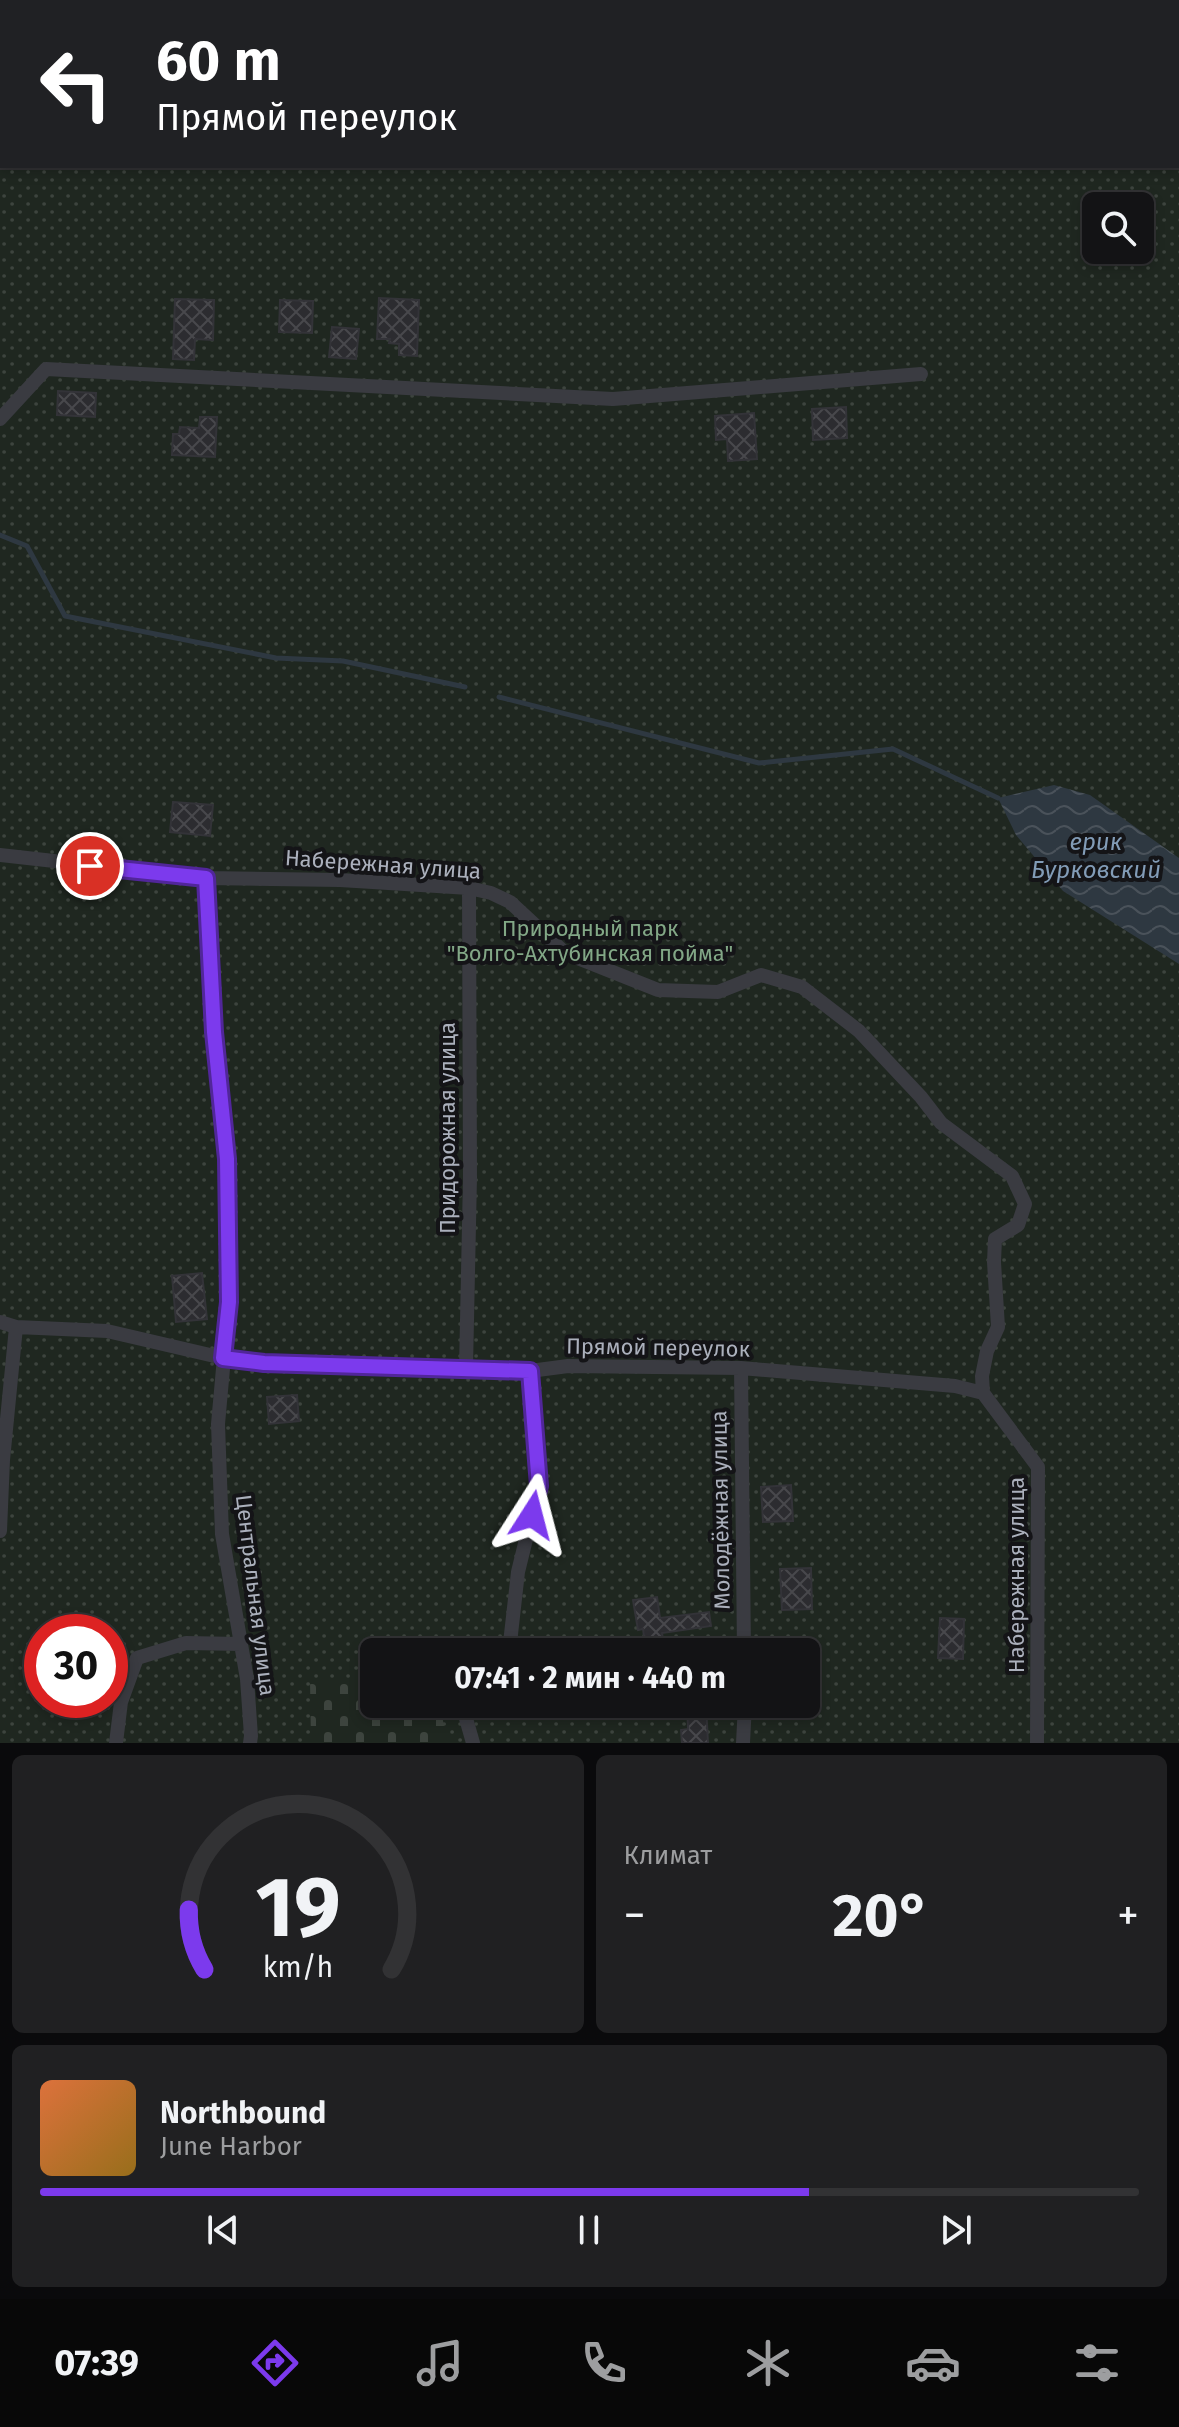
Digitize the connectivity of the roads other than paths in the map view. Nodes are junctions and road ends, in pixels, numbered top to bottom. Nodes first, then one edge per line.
1 (921, 374) dead end
2 (0, 419) edge
3 (0, 855) edge
4 (206, 878) junction
5 (469, 888) junction
6 (0, 1322) edge
7 (16, 1327) junction
8 (223, 1358) junction
9 (466, 1368) junction
10 (741, 1368) junction
11 (530, 1371) junction
12 (983, 1393) junction
13 (0, 1531) edge
14 (511, 1638) edge
15 (744, 1638) edge
16 (241, 1644) junction
17 (466, 1718) edge
18 (744, 1718) edge
19 (116, 1743) edge
20 (250, 1743) edge
21 (473, 1743) edge
22 (743, 1743) edge
23 (1037, 1743) edge

1 - 2 street
3 - 4 street, Набережная улица
4 - 5 street, Набережная улица
4 - 8 street, Центральная улица
5 - 9 street, Придорожная улица
5 - 12 street, Набережная улица
6 - 7 street, Прямой переулок
7 - 8 street, Прямой переулок
7 - 13 street
8 - 9 street, Прямой переулок
8 - 16 street, Центральная улица
9 - 11 street, Прямой переулок
10 - 11 street, Прямой переулок
10 - 12 street, Прямой переулок
10 - 15 street, Молодёжная улица
11 - 14 street
12 - 23 street, Набережная улица
16 - 19 street
16 - 20 street, Центральная улица
17 - 21 street
18 - 22 street

